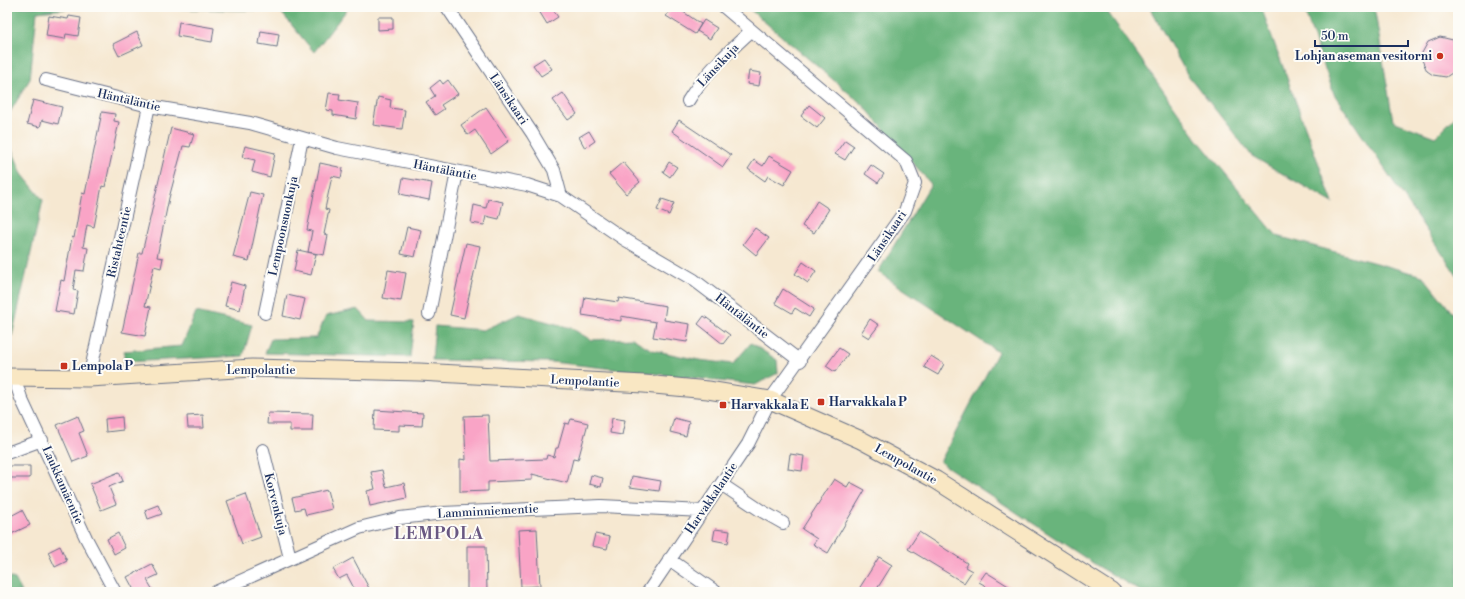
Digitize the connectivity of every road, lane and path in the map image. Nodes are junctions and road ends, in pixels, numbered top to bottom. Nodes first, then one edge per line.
1 (447, 7) edge
2 (724, 7) edge
3 (752, 31) junction
4 (46, 80) dead end
5 (688, 101) dead end
6 (149, 106) junction
7 (302, 139) junction
8 (457, 172) junction
9 (561, 196) junction
10 (264, 313) dead end
11 (428, 314) dead end
12 (800, 361) junction
13 (11, 377) edge
14 (89, 378) junction
15 (770, 400) junction
16 (42, 440) junction
17 (263, 450) dead end
18 (7, 453) edge
19 (721, 484) junction
20 (703, 511) junction
21 (783, 523) dead end
22 (290, 558) junction
23 (669, 559) junction
24 (115, 592) edge
25 (216, 592) edge
26 (648, 592) edge
27 (716, 592) edge
28 (1112, 592) edge

1 - 9 street, Länsikaari
2 - 3 street, Länsikaari
3 - 5 street, Länsikuja
3 - 12 street, Länsikaari
4 - 6 street, Häntäläntie
6 - 7 street, Häntäläntie
6 - 14 street, Ristahteentie
7 - 8 street, Häntäläntie
7 - 10 street, Lempoonsuonkuja
8 - 9 street, Häntäläntie
8 - 11 street
9 - 12 street, Häntäläntie
12 - 15 street, Länsikaari
13 - 14 street, Lempolantie
13 - 16 street, Laukkamäentie
14 - 15 street, Lempolantie
15 - 19 street, Harvakkalantie
15 - 28 street, Lempolantie
16 - 18 street
16 - 24 street, Laukkamäentie
17 - 22 street, Korvenkuja
19 - 20 street, Harvakkalantie
19 - 21 street
20 - 22 street, Lamminniementie
20 - 23 street, Harvakkalantie
22 - 25 street, Lamminniementie
23 - 26 street, Harvakkalantie
23 - 27 street

